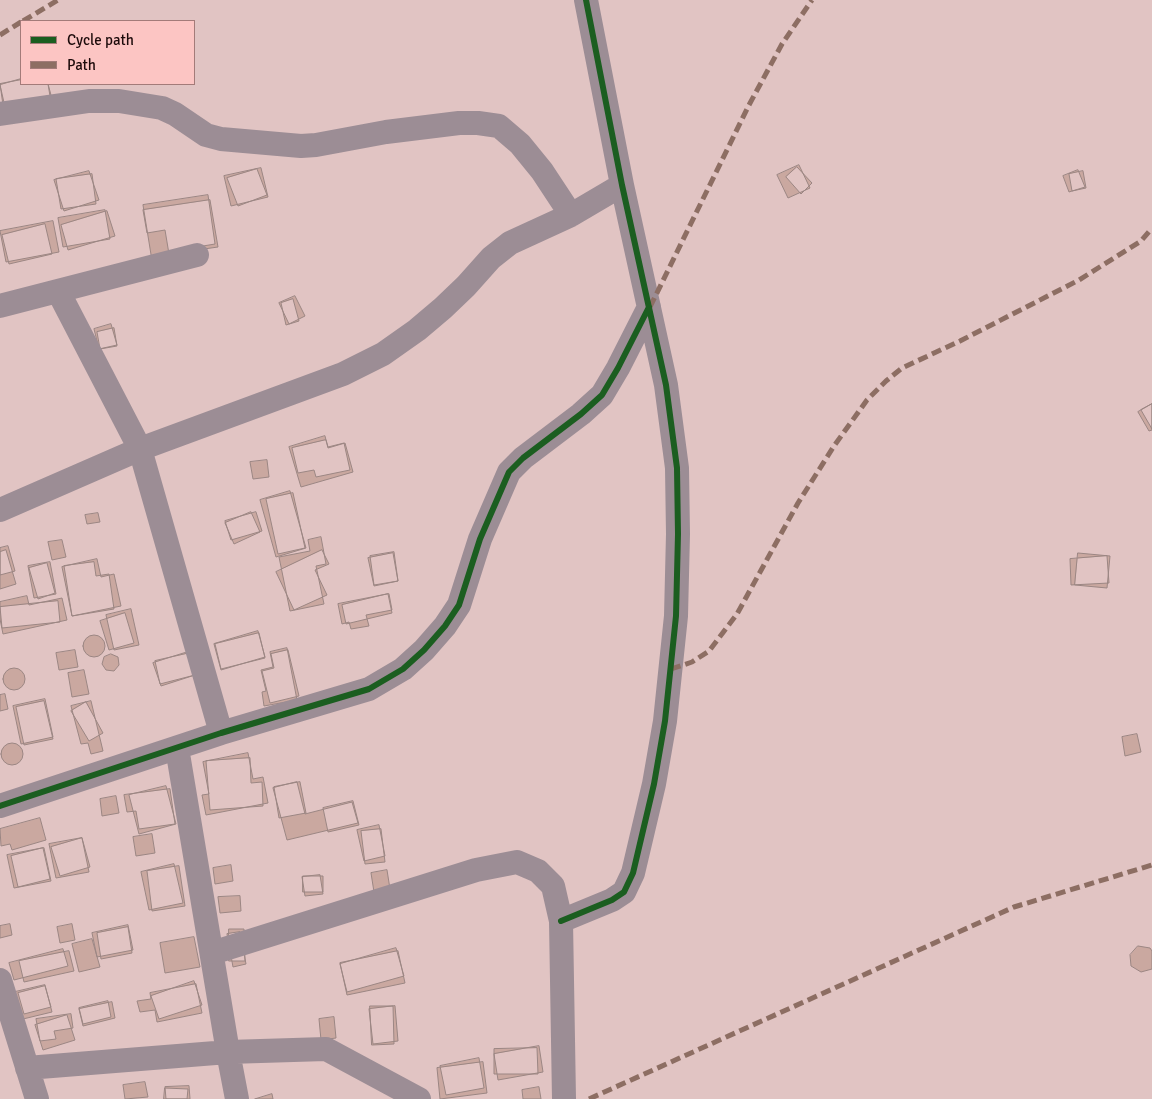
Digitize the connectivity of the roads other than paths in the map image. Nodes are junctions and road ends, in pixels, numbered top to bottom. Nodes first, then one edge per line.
1 (586, 0) edge
2 (0, 114) edge
3 (622, 185) junction
4 (572, 215) junction
5 (197, 255) dead end
6 (58, 291) junction
7 (0, 306) edge
8 (649, 307) junction
9 (140, 449) junction
10 (0, 510) edge
11 (220, 733) junction
12 (177, 748) junction
13 (0, 806) edge
14 (561, 921) junction
15 (212, 953) junction
16 (0, 980) edge
17 (228, 1052) junction
18 (27, 1068) junction
19 (37, 1099) edge
20 (238, 1099) edge
21 (419, 1099) edge
22 (564, 1099) edge

1 - 3 street
2 - 4 street
3 - 4 street
3 - 8 street
4 - 9 street
5 - 6 street
6 - 7 street
6 - 9 street
8 - 11 street
8 - 14 street
9 - 10 street
9 - 11 street
11 - 12 street
12 - 13 street
12 - 15 street
14 - 15 street
14 - 22 street
15 - 17 street
16 - 18 street
17 - 18 street
17 - 20 street
17 - 21 street
18 - 19 street

